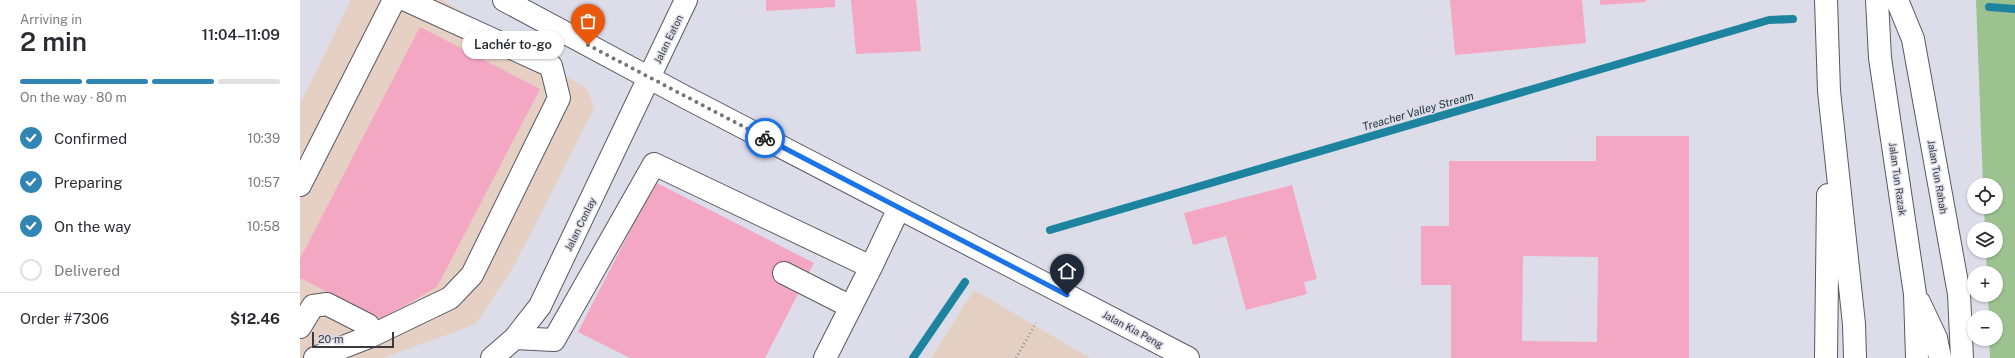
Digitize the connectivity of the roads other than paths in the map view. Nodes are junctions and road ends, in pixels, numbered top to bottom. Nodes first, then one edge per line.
1 (394, 0) edge
2 (406, 0) edge
3 (504, 0) edge
4 (686, 0) edge
5 (1826, 0) edge
6 (1877, 0) edge
7 (1897, 0) edge
8 (649, 77) junction
9 (1829, 91) junction
10 (300, 185) edge
11 (899, 208) junction
12 (871, 267) junction
13 (784, 273) dead end
14 (1915, 294) junction
15 (851, 307) junction
16 (300, 328) edge
17 (369, 337) junction
18 (515, 338) junction
19 (315, 358) edge
20 (492, 358) edge
21 (825, 358) edge
22 (1188, 358) edge
23 (1826, 358) edge
24 (1856, 358) edge
25 (1917, 358) edge
26 (1940, 358) edge
27 (1962, 358) edge

1 - 10 main road
2 - 17 main road
3 - 8 main road, Jalan Kia Peng
4 - 8 main road, Jalan Eaton
5 - 9 main road
6 - 14 main road, Jalan Tun Razak
7 - 27 main road, Jalan Tun Rahah
8 - 11 main road, Jalan Kia Peng
8 - 18 main road, Jalan Conlay
9 - 23 main road
9 - 24 main road
11 - 12 main road
11 - 22 main road, Jalan Kia Peng
12 - 15 main road
12 - 18 main road
13 - 15 main road
14 - 25 main road, Jalan Tun Razak
14 - 26 main road
15 - 21 main road
16 - 17 main road
17 - 19 main road
18 - 20 main road, Jalan Conlay

